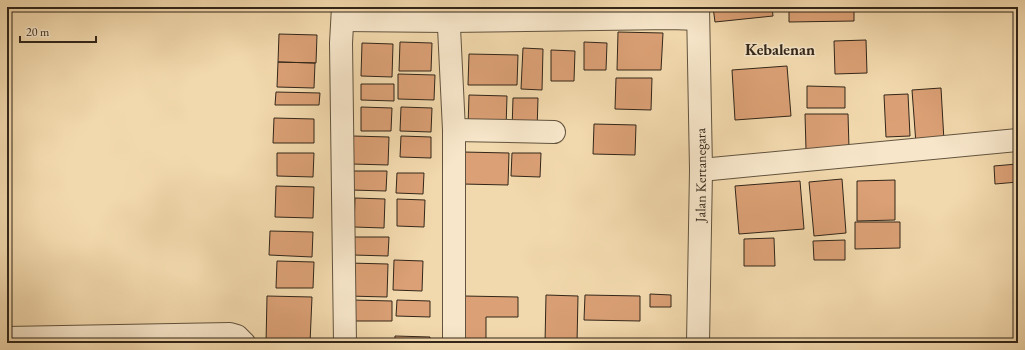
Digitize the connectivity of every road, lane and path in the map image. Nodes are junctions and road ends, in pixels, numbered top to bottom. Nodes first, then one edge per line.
1 (343, 13) edge
2 (698, 13) edge
3 (448, 14) edge
4 (454, 130) junction
5 (554, 132) dead end
6 (1018, 140) edge
7 (701, 170) junction
8 (16, 340) edge
9 (244, 343) edge
10 (345, 343) edge
11 (454, 343) edge
12 (698, 343) edge

1 - 3 street
1 - 10 street
2 - 3 street
2 - 7 street, Jalan Kertanegara
3 - 4 street
4 - 5 street
4 - 11 street
6 - 7 street
7 - 12 street, Jalan Kertanegara
8 - 9 street

